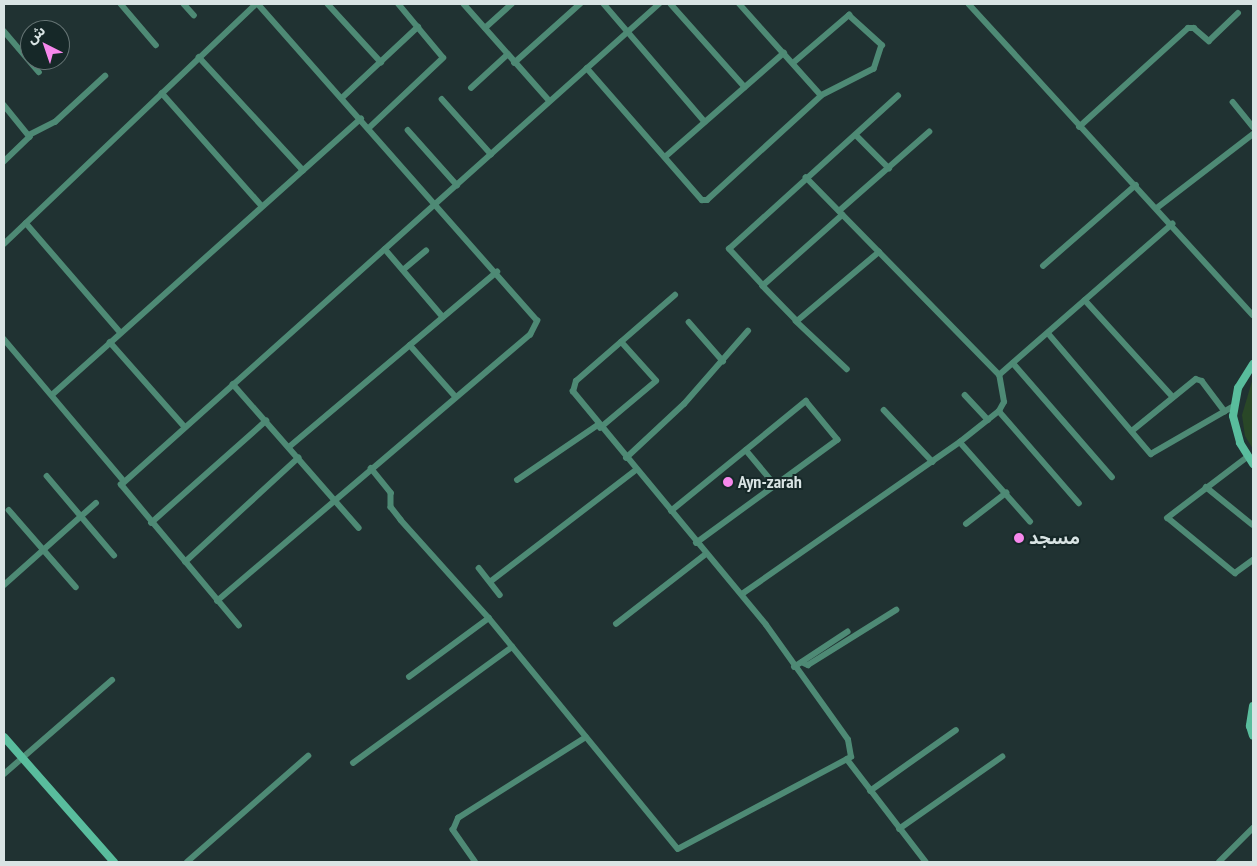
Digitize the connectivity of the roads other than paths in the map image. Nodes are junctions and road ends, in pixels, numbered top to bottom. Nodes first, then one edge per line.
1 (121, 4) edge
2 (184, 4) edge
3 (257, 4) edge
4 (328, 4) edge
5 (398, 4) edge
6 (464, 4) edge
7 (512, 4) edge
8 (580, 4) edge
9 (604, 4) edge
10 (659, 4) edge
11 (671, 4) edge
12 (739, 4) edge
13 (969, 4) edge
14 (1238, 13) dead end
15 (194, 15) dead end
16 (418, 27) junction
17 (485, 28) junction
18 (4, 31) edge
19 (626, 32) junction
20 (156, 45) dead end
21 (784, 53) junction
22 (507, 54) junction
23 (199, 57) junction
24 (381, 62) junction
25 (514, 63) junction
26 (793, 63) junction
27 (587, 68) junction
28 (40, 72) dead end
29 (105, 76) dead end
30 (744, 87) junction
31 (471, 88) dead end
32 (162, 93) junction
33 (821, 96) junction
34 (898, 96) dead end
35 (342, 98) junction
36 (442, 99) dead end
37 (549, 100) junction
38 (1233, 102) dead end
39 (4, 105) edge
40 (361, 119) junction
41 (705, 122) junction
42 (1079, 127) junction
43 (1253, 127) edge
44 (369, 128) junction
45 (408, 130) dead end
46 (929, 132) dead end
47 (1253, 134) edge
48 (29, 135) junction
49 (856, 135) junction
50 (491, 154) junction
51 (665, 157) junction
52 (4, 162) edge
53 (889, 168) junction
54 (303, 170) junction
55 (806, 178) junction
56 (457, 185) junction
57 (1136, 185) junction
58 (436, 204) junction
59 (262, 206) junction
60 (1157, 208) junction
61 (841, 213) junction
62 (26, 223) junction
63 (1172, 224) junction
64 (4, 244) edge
65 (385, 249) junction
66 (426, 251) dead end
67 (879, 252) junction
68 (1043, 266) dead end
69 (403, 270) junction
70 (496, 272) junction
71 (763, 286) junction
72 (675, 295) dead end
73 (1085, 300) junction
74 (1253, 315) edge
75 (443, 317) junction
76 (796, 321) junction
77 (689, 322) dead end
78 (748, 331) dead end
79 (120, 332) junction
80 (1048, 332) junction
81 (4, 340) edge
82 (110, 342) junction
83 (621, 342) junction
84 (410, 345) junction
85 (723, 361) junction
86 (1013, 363) junction
87 (1253, 364) edge
88 (847, 369) dead end
89 (999, 375) junction
90 (233, 384) junction
91 (53, 394) junction
92 (965, 395) dead end
93 (456, 397) junction
94 (1173, 397) junction
95 (1234, 406) junction
96 (884, 410) dead end
97 (999, 411) junction
98 (1225, 411) junction
99 (988, 420) junction
100 (266, 421) junction
101 (599, 426) junction
102 (185, 427) junction
103 (1132, 431) junction
104 (960, 442) junction
105 (288, 447) junction
106 (746, 450) junction
107 (1248, 457) junction
108 (298, 458) junction
109 (626, 458) junction
110 (934, 462) junction
111 (1253, 464) edge
112 (371, 468) junction
113 (636, 470) junction
114 (47, 476) dead end
115 (1112, 477) dead end
116 (517, 480) dead end
117 (124, 481) junction
118 (776, 486) junction
119 (1206, 487) junction
120 (1006, 493) junction
121 (334, 499) junction
122 (96, 503) dead end
123 (1079, 503) dead end
124 (9, 510) dead end
125 (671, 512) junction
126 (81, 516) junction
127 (1030, 521) dead end
128 (151, 523) junction
129 (966, 524) dead end
130 (1253, 525) edge
131 (360, 528) dead end
132 (698, 544) junction
133 (44, 549) junction
134 (706, 554) junction
135 (114, 555) dead end
136 (1253, 560) edge
137 (185, 562) junction
138 (479, 568) dead end
139 (490, 582) junction
140 (4, 585) edge
141 (76, 586) dead end
142 (742, 594) junction
143 (500, 595) dead end
144 (217, 601) junction
145 (896, 610) dead end
146 (489, 618) junction
147 (616, 624) dead end
148 (239, 626) dead end
149 (847, 632) dead end
150 (512, 647) junction
151 (802, 662) junction
152 (794, 667) junction
153 (409, 677) dead end
154 (112, 680) dead end
155 (1253, 706) edge
156 (956, 730) dead end
157 (4, 736) edge
158 (1253, 736) edge
159 (586, 737) junction
160 (308, 756) dead end
161 (1002, 757) dead end
162 (22, 758) junction
163 (847, 759) junction
164 (354, 762) dead end
165 (4, 774) edge
166 (870, 791) junction
167 (1253, 828) edge
168 (899, 829) junction
169 (114, 862) edge
170 (187, 862) edge
171 (476, 862) edge
172 (926, 862) edge
173 (1219, 862) edge

1 - 20 street
2 - 15 street
3 - 23 street
3 - 35 street
4 - 24 street
5 - 16 street
6 - 17 street
7 - 17 street
8 - 25 street
9 - 19 street
10 - 19 street
11 - 30 street
12 - 21 street
13 - 42 street
14 - 42 street
16 - 24 street
16 - 44 street
17 - 22 street
18 - 28 street
19 - 27 street
19 - 41 street
21 - 26 street
21 - 30 street
22 - 25 street
22 - 31 street
23 - 32 street
23 - 54 street
24 - 35 street
25 - 37 street
26 - 33 street
26 - 33 street
27 - 37 street
27 - 51 street
29 - 48 street
30 - 41 street
32 - 59 street
32 - 62 street
33 - 51 street
34 - 49 street
35 - 40 street
36 - 50 street
37 - 50 street
38 - 43 street
39 - 48 street
40 - 44 street
40 - 54 street
41 - 51 street
42 - 57 street
44 - 58 street
45 - 56 street
46 - 53 street
47 - 60 street
48 - 52 street
49 - 53 street
49 - 55 street
50 - 56 street
53 - 61 street
54 - 59 street
55 - 61 street
55 - 71 street
56 - 58 street
57 - 60 street
57 - 68 street
58 - 65 street
58 - 70 street
59 - 79 street
60 - 63 street
61 - 67 street
61 - 71 street
62 - 64 street
62 - 79 street
63 - 73 street
63 - 74 street
65 - 69 street
65 - 90 street
66 - 69 street
67 - 76 street
67 - 89 street
69 - 75 street
70 - 75 street
70 - 93 street
71 - 76 street
72 - 83 street
73 - 80 street
73 - 94 street
75 - 84 street
76 - 88 street
77 - 85 street
78 - 85 street
79 - 82 street
80 - 86 street
80 - 103 street
81 - 91 street
82 - 91 street
82 - 102 street
83 - 101 street
83 - 101 street
84 - 93 street
84 - 105 street
85 - 109 street
86 - 89 street
86 - 115 street
87 - 95 main road
89 - 97 street
90 - 100 street
90 - 102 street
91 - 117 street
92 - 99 street
93 - 112 street
94 - 98 street
94 - 103 street
95 - 98 street
95 - 107 main road
96 - 110 street
97 - 99 street
97 - 123 street
98 - 103 street
99 - 104 street
100 - 105 street
100 - 128 street
101 - 109 street
101 - 116 street
102 - 117 street
104 - 110 street
104 - 120 street
105 - 108 street
106 - 118 street
106 - 118 street
106 - 125 street
107 - 111 main road
107 - 119 street
108 - 121 street
108 - 137 street
109 - 113 street
110 - 142 street
112 - 121 street
112 - 146 street
113 - 125 street
113 - 139 street
114 - 126 street
117 - 128 street
118 - 132 street
119 - 130 street
119 - 136 street
120 - 127 street
120 - 129 street
121 - 131 street
121 - 144 street
122 - 126 street
124 - 133 street
125 - 132 street
126 - 133 street
126 - 135 street
128 - 137 street
132 - 134 street
133 - 140 street
133 - 141 street
134 - 142 street
134 - 147 street
137 - 144 street
138 - 139 street
139 - 143 street
142 - 152 street
144 - 148 street
145 - 151 street
146 - 150 street
146 - 153 street
149 - 151 street
150 - 159 street
150 - 164 street
151 - 152 street
152 - 163 street
154 - 162 street
155 - 158 main road
156 - 166 street
157 - 162 main road
159 - 163 street
159 - 171 street
160 - 170 street
161 - 168 street
162 - 165 street
162 - 169 main road
163 - 166 street
166 - 168 street
167 - 173 street
168 - 172 street

